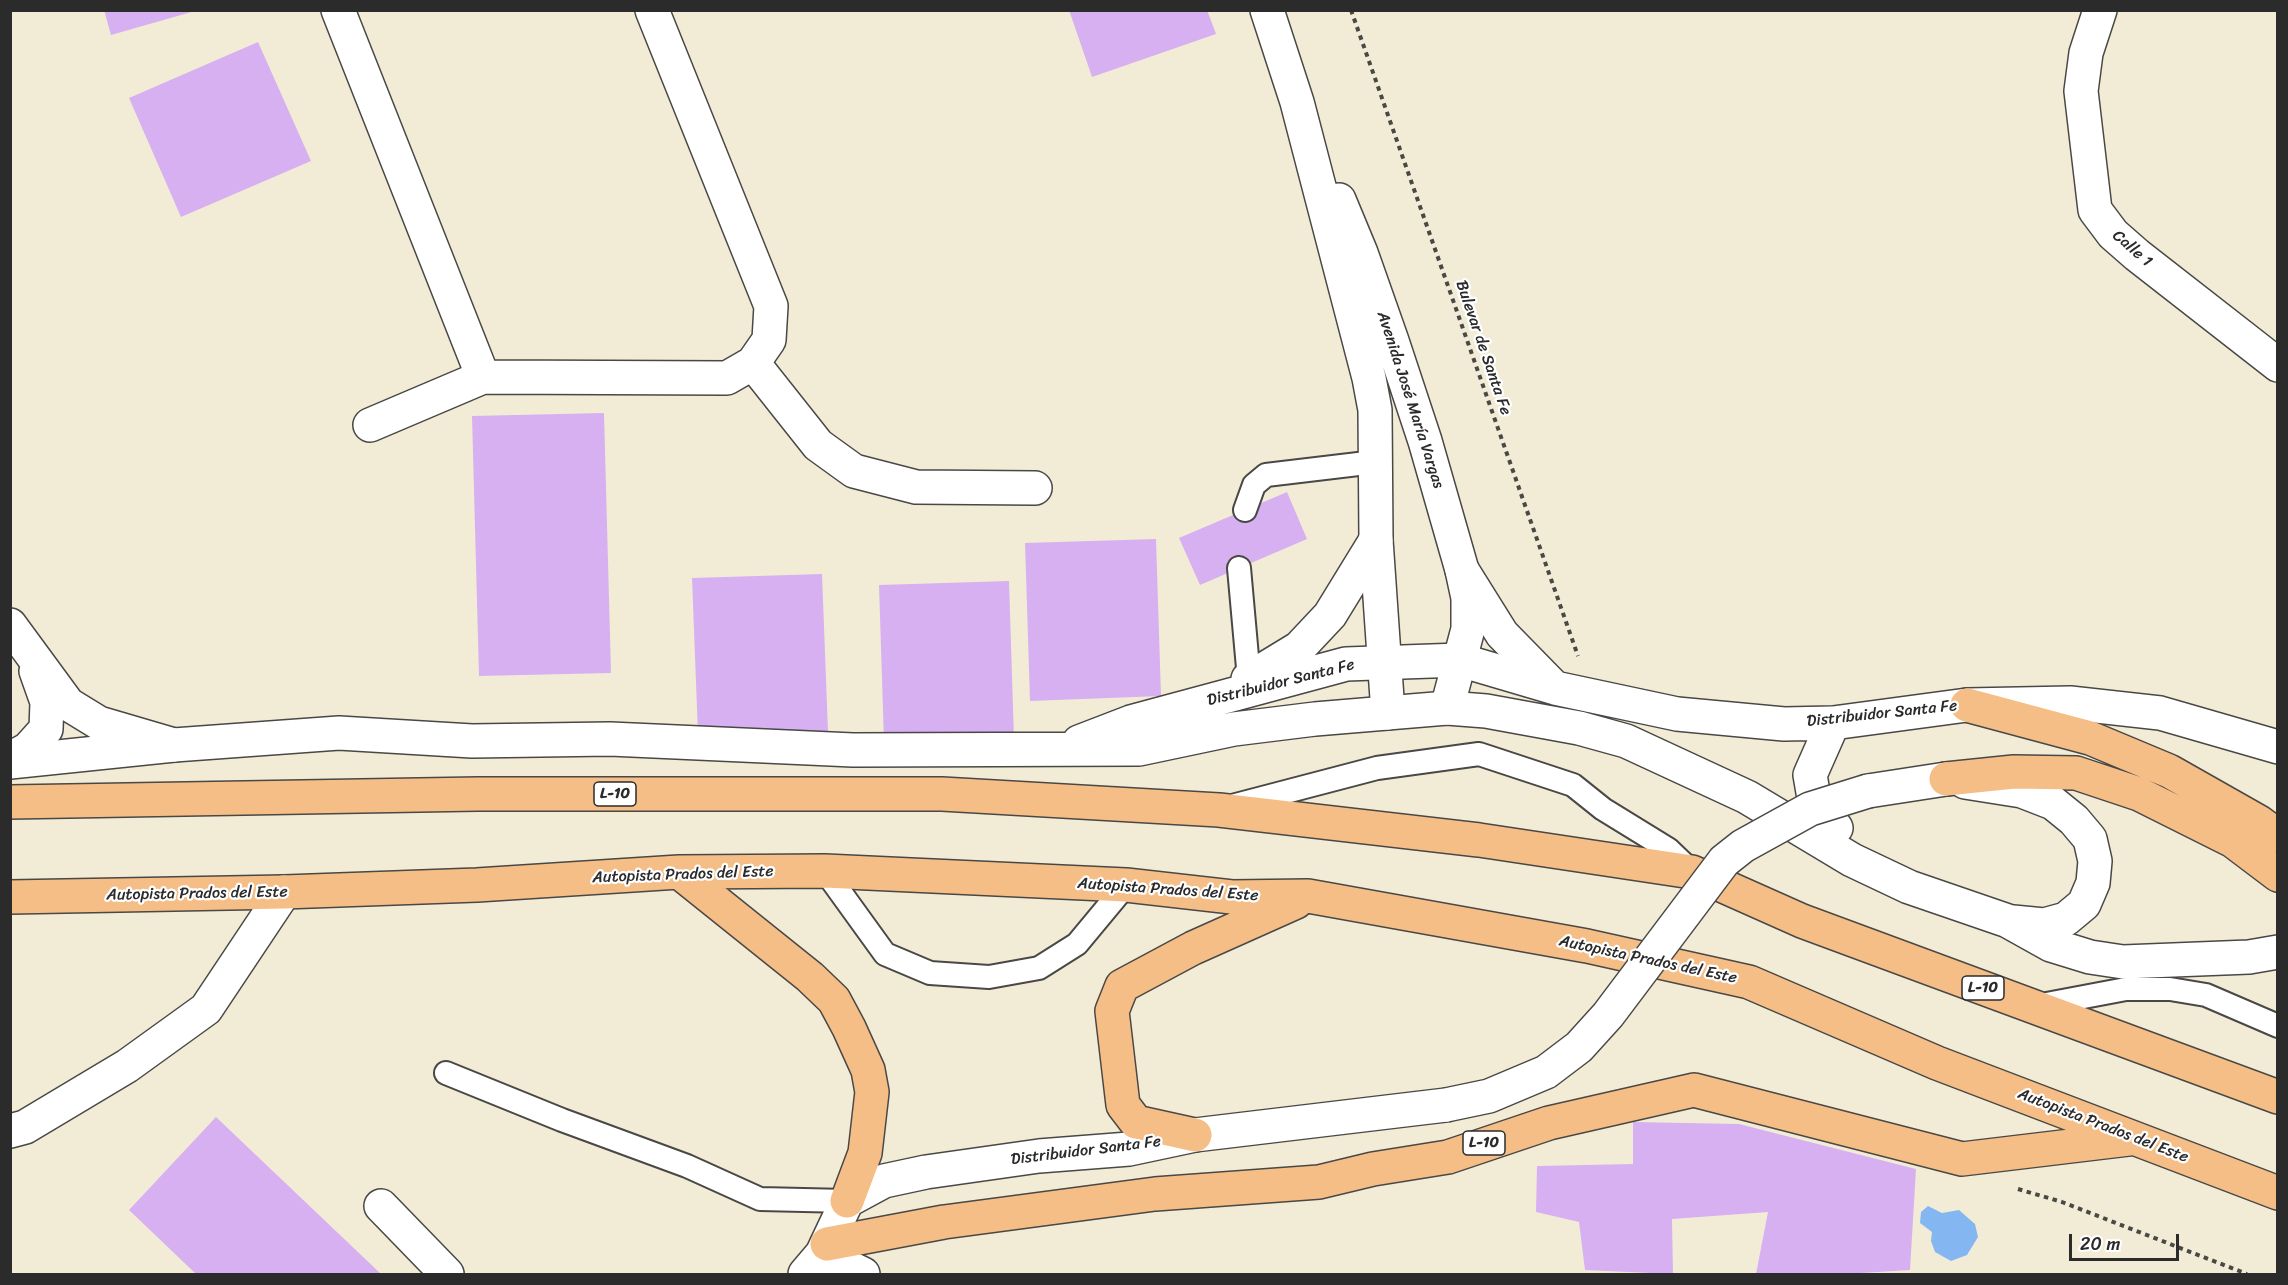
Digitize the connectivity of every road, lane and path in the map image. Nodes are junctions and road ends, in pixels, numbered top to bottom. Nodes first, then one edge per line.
1 (338, 10) edge
2 (652, 10) edge
3 (1267, 10) edge
4 (1351, 10) edge
5 (2100, 10) edge
6 (1297, 102) junction
7 (753, 363) junction
8 (2277, 365) edge
9 (483, 377) junction
10 (370, 425) dead end
11 (1375, 462) junction
12 (1035, 488) dead end
13 (1245, 510) dead end
14 (1377, 540) junction
15 (1239, 568) dead end
16 (1462, 570) junction
17 (10, 625) edge
18 (29, 652) junction
19 (1460, 660) junction
20 (1385, 661) junction
21 (1249, 679) junction
22 (1555, 688) junction
23 (1591, 694) junction
24 (1967, 705) junction
25 (1447, 708) junction
26 (1180, 709) junction
27 (1388, 713) junction
28 (1833, 723) junction
29 (174, 745) junction
30 (2277, 747) edge
31 (1063, 748) junction
32 (10, 760) edge
33 (1946, 779) junction
34 (10, 802) edge
35 (1219, 810) junction
36 (2268, 829) edge
37 (825, 871) junction
38 (679, 872) junction
39 (1692, 872) junction
40 (2277, 875) edge
41 (1126, 885) junction
42 (1909, 887) junction
43 (284, 892) junction
44 (1308, 896) junction
45 (10, 897) edge
46 (2008, 921) junction
47 (2277, 952) edge
48 (2034, 1007) junction
49 (2277, 1026) edge
50 (446, 1073) dead end
51 (2277, 1097) edge
52 (10, 1131) edge
53 (1195, 1135) junction
54 (2134, 1138) junction
55 (2007, 1186) dead end
56 (2277, 1193) edge
57 (847, 1201) junction
58 (381, 1206) dead end
59 (818, 1257) edge
60 (447, 1275) edge
61 (863, 1275) edge
62 (2247, 1275) edge

1 - 9 street
2 - 7 street
3 - 6 street, Avenida José María Vargas
4 - 23 path, Bulevar de Santa Fe
5 - 8 street, Calle 1
6 - 11 street, Avenida José María Vargas
6 - 16 street, Avenida José María Vargas
7 - 9 street
7 - 12 street
9 - 10 street
11 - 13 lane
11 - 14 street, Avenida José María Vargas
14 - 20 street, Avenida José María Vargas
14 - 21 street
15 - 21 lane
16 - 19 street, Avenida José María Vargas
16 - 22 street
17 - 18 street
18 - 29 street
18 - 32 street
19 - 20 street, Distribuidor Santa Fe
19 - 22 street, Distribuidor Santa Fe
19 - 25 street, Avenida José María Vargas
20 - 26 street, Distribuidor Santa Fe
20 - 27 street, Avenida José María Vargas
21 - 26 street
22 - 23 street, Distribuidor Santa Fe
23 - 28 street, Distribuidor Santa Fe
24 - 28 street, Distribuidor Santa Fe
24 - 30 street, Distribuidor Santa Fe
24 - 36 highway
25 - 27 street, Distribuidor Santa Fe
25 - 42 street, Distribuidor Santa Fe
26 - 31 street, Distribuidor Santa Fe
27 - 31 street, Distribuidor Santa Fe
28 - 42 street
29 - 31 street
29 - 32 street
33 - 40 highway
33 - 46 street, Distribuidor Santa Fe
33 - 53 street, Distribuidor Santa Fe, bridge
34 - 35 highway, L-10
35 - 39 highway, L-10
35 - 39 lane
37 - 38 highway, Autopista Prados del Este / L-10
37 - 41 highway, Autopista Prados del Este / L-10
37 - 41 lane
38 - 43 highway, Autopista Prados del Este / L-10
38 - 57 highway
39 - 48 highway, L-10
41 - 44 highway, Autopista Prados del Este / L-10
42 - 46 street, Distribuidor Santa Fe
43 - 45 highway, Autopista Prados del Este / L-10
43 - 52 street
44 - 53 highway
44 - 54 highway, Autopista Prados del Este / L-10
46 - 47 street, Distribuidor Santa Fe
48 - 49 lane
48 - 51 highway, L-10
50 - 57 lane
53 - 57 street, Distribuidor Santa Fe
54 - 56 highway, Autopista Prados del Este / L-10
54 - 59 highway, L-10
55 - 62 path
57 - 59 street
58 - 60 street
59 - 61 street

